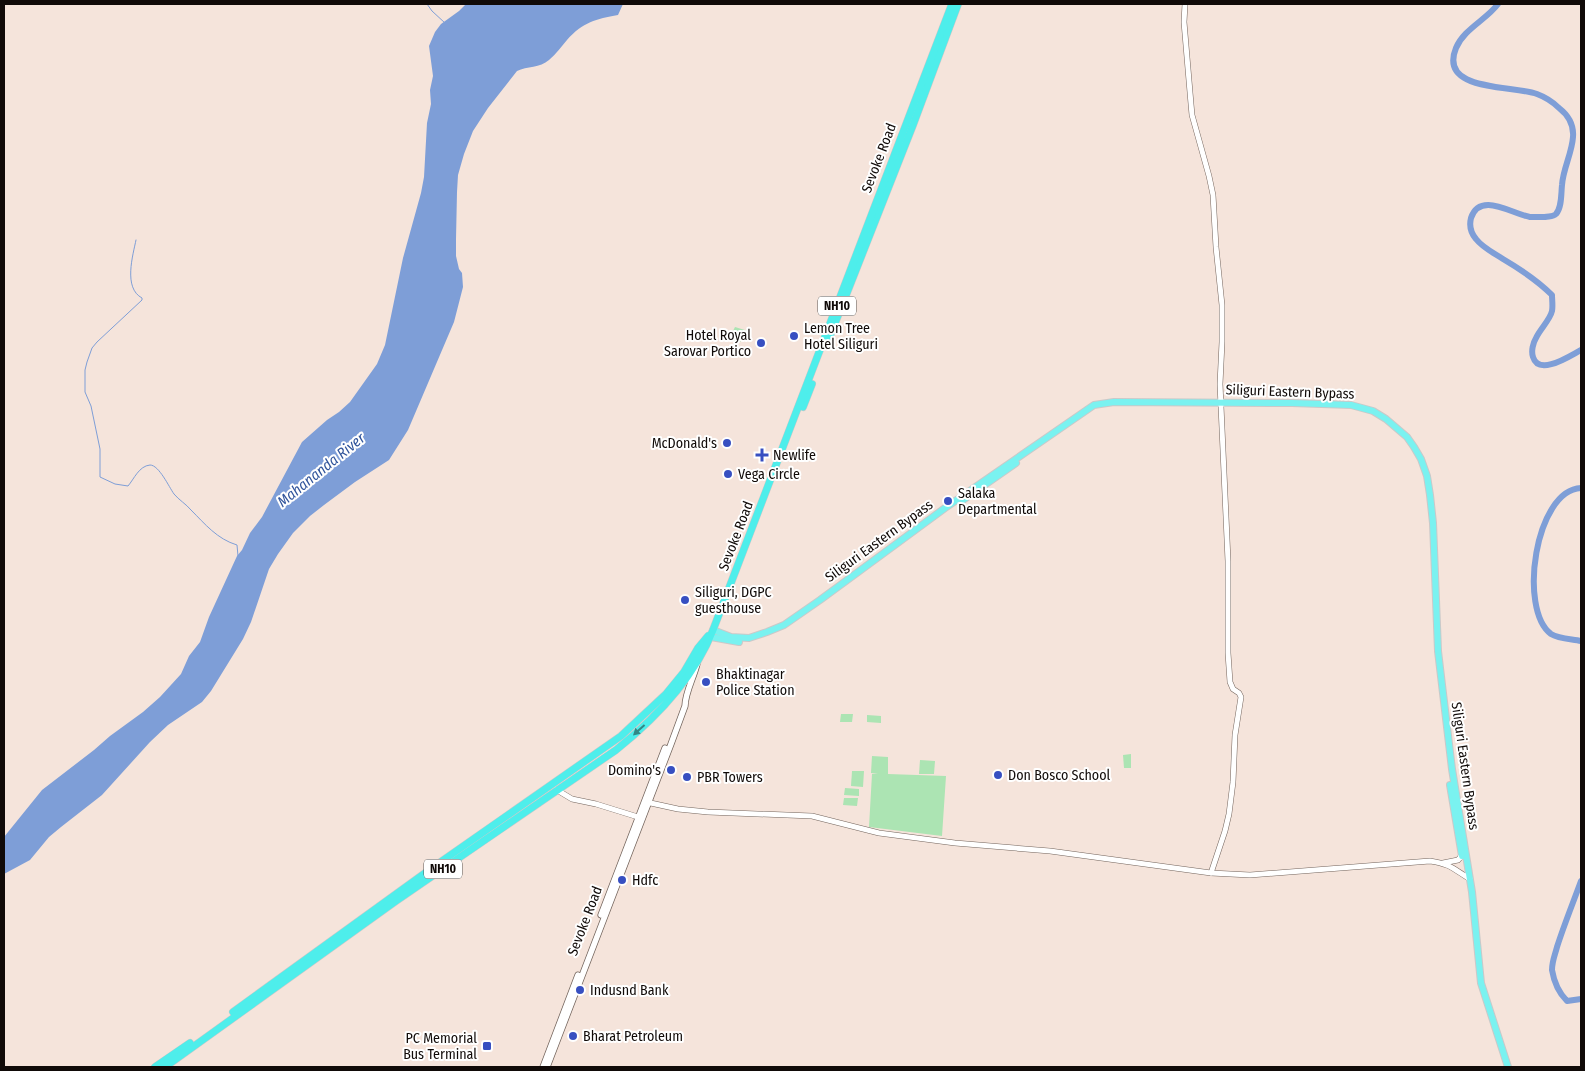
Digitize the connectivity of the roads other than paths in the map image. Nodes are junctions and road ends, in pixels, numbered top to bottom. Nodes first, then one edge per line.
1 (952, 4) edge
2 (958, 4) edge
3 (1184, 4) edge
4 (1221, 404) junction
5 (722, 609) junction
6 (712, 634) junction
7 (697, 661) junction
8 (557, 790) junction
9 (646, 802) junction
10 (638, 817) junction
11 (1463, 854) junction
12 (1443, 863) junction
13 (1210, 873) junction
14 (1468, 877) junction
15 (591, 946) junction
16 (155, 1067) edge
17 (165, 1067) edge
18 (543, 1067) edge
19 (547, 1067) edge
20 (1506, 1067) edge

1 - 5 highway, Sevoke Road / NH10
2 - 5 highway, Sevoke Road
3 - 4 street
4 - 6 main road, Siliguri Eastern Bypass
4 - 11 main road, Siliguri Eastern Bypass
4 - 13 street
5 - 6 highway, NH10
6 - 7 highway, NH10
6 - 16 highway
7 -> 8 highway, NH10
7 - 9 main road, Sevoke Road
8 - 10 street
8 - 17 highway, NH10
9 - 10 main road, Sevoke Road
9 - 13 street
9 - 15 main road, Sevoke Road
10 - 15 main road, Sevoke Road
11 - 12 street
11 - 14 main road, Siliguri Eastern Bypass
12 - 13 street
12 - 14 street
14 - 20 main road, Siliguri Eastern Bypass
15 - 18 main road, Sevoke Road
15 - 19 main road, Sevoke Road

